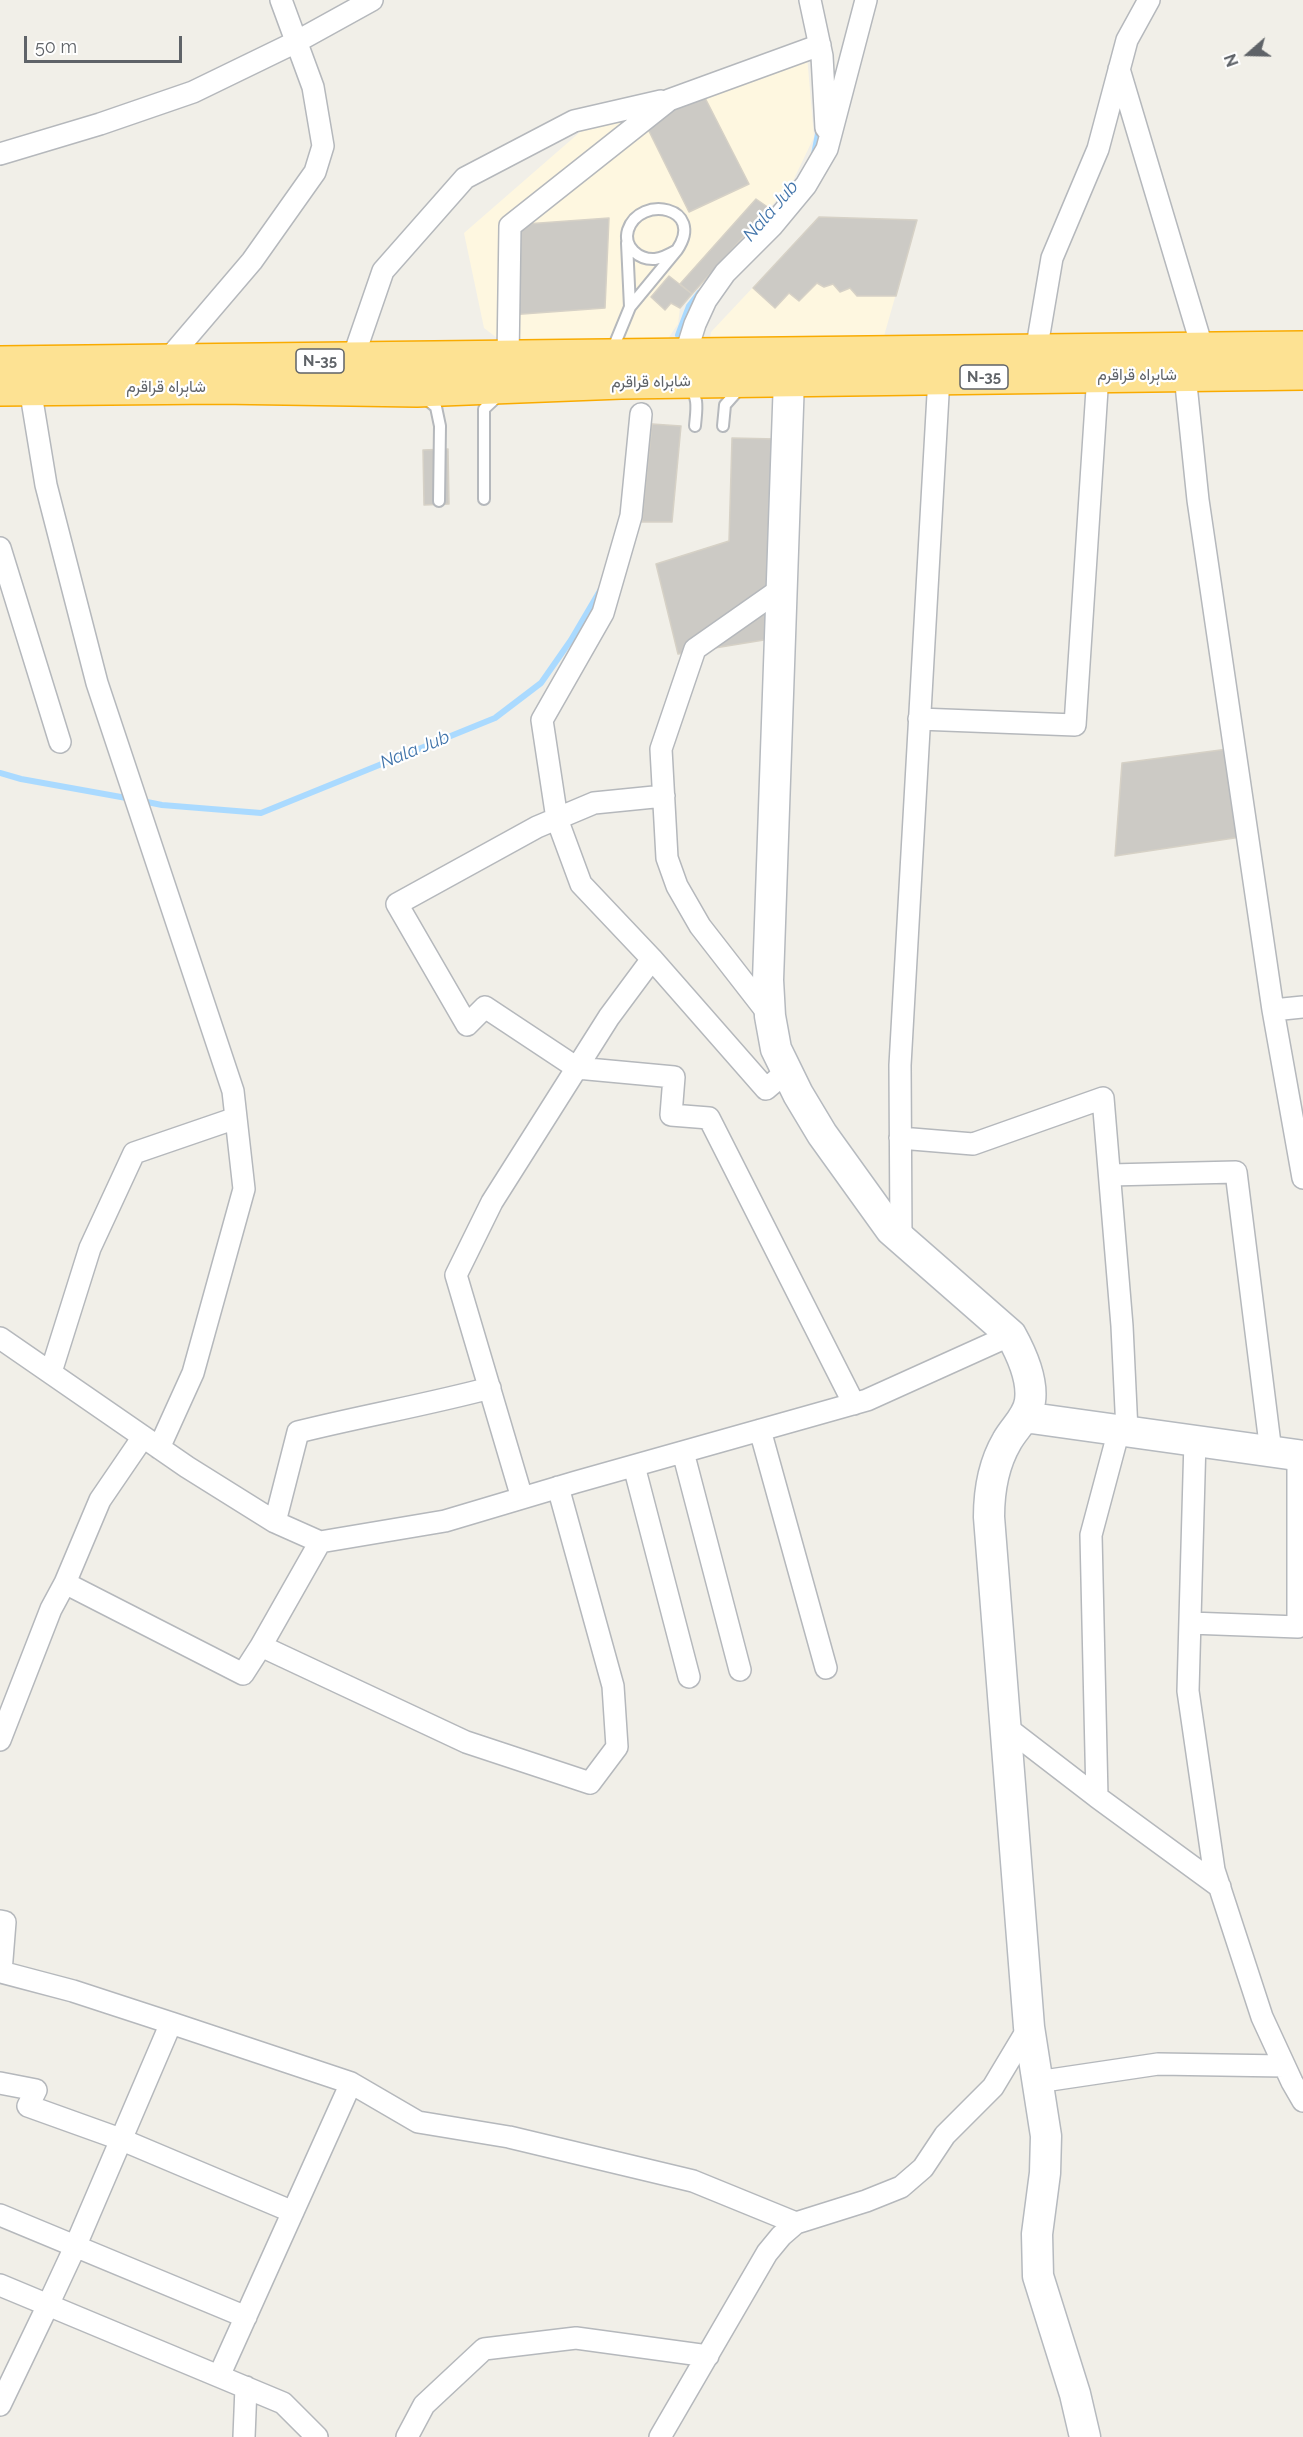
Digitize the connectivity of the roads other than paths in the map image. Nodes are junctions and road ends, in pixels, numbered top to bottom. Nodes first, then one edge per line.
1 (281, 0) edge
2 (372, 0) edge
3 (810, 0) edge
4 (866, 0) edge
5 (1149, 0) edge
6 (296, 42) junction
7 (820, 45) junction
8 (1119, 69) junction
9 (669, 99) junction
10 (827, 149) junction
11 (0, 154) edge
12 (627, 238) junction
13 (677, 250) junction
14 (630, 307) junction
15 (1303, 348) edge
16 (1036, 352) junction
17 (352, 361) junction
18 (1194, 362) junction
19 (0, 363) edge
20 (165, 363) junction
21 (625, 365) junction
22 (676, 369) junction
23 (512, 373) junction
24 (1303, 373) edge
25 (1098, 374) junction
26 (221, 375) junction
27 (939, 378) junction
28 (789, 379) junction
29 (752, 380) junction
30 (15, 388) edge
31 (417, 390) junction
32 (641, 414) dead end
33 (695, 426) dead end
34 (723, 426) dead end
35 (484, 499) dead end
36 (439, 501) dead end
37 (0, 548) edge
38 (782, 588) junction
39 (919, 719) junction
40 (60, 742) dead end
41 (664, 796) junction
42 (557, 819) junction
43 (652, 959) junction
44 (1303, 1006) edge
45 (1273, 1010) junction
46 (770, 1016) junction
47 (577, 1068) junction
48 (786, 1072) junction
49 (1296, 1096) edge
50 (236, 1118) junction
51 (900, 1138) junction
52 (1110, 1175) junction
53 (1303, 1178) edge
54 (901, 1239) junction
55 (1011, 1335) junction
56 (0, 1338) edge
57 (51, 1372) junction
58 (489, 1388) junction
59 (854, 1404) junction
60 (1024, 1417) junction
61 (760, 1430) junction
62 (1123, 1430) junction
63 (1195, 1440) junction
64 (151, 1442) junction
65 (683, 1452) junction
66 (1291, 1455) edge
67 (634, 1466) junction
68 (558, 1487) junction
69 (522, 1498) junction
70 (275, 1522) junction
71 (320, 1542) junction
72 (65, 1583) junction
73 (1190, 1623) junction
74 (261, 1646) junction
75 (826, 1668) dead end
76 (740, 1670) dead end
77 (689, 1677) dead end
78 (1006, 1727) junction
79 (0, 1740) edge
80 (1097, 1797) junction
81 (1220, 1887) junction
82 (0, 1921) edge
83 (171, 2023) junction
84 (1029, 2026) junction
85 (1284, 2066) junction
86 (1037, 2082) junction
87 (0, 2083) edge
88 (351, 2083) junction
89 (1303, 2101) edge
90 (120, 2139) junction
91 (293, 2212) junction
92 (0, 2215) edge
93 (796, 2223) junction
94 (75, 2247) junction
95 (0, 2284) edge
96 (48, 2305) junction
97 (246, 2317) junction
98 (708, 2356) junction
99 (219, 2376) junction
100 (246, 2387) junction
101 (0, 2405) edge
102 (244, 2437) edge
103 (317, 2437) edge
104 (407, 2437) edge
105 (660, 2437) edge
106 (1085, 2437) edge

1 - 6 street
2 - 6 street
3 - 7 street
4 - 10 street
5 - 8 street
6 - 11 street
6 - 20 street
7 - 9 street
7 - 10 street
8 - 16 street
8 - 18 street
9 - 17 street
9 - 23 street
10 - 22 street
12 - 13 lane
12 - 13 lane
12 - 14 lane
13 - 14 lane
14 - 21 lane
15 - 18 highway, شاہراہ قراقرم / N-35
16 - 18 highway, شاہراہ قراقرم / N-35
16 - 22 highway, شاہراہ قراقرم / N-35
17 - 23 highway, شاہراہ قراقرم / N-35
17 - 26 highway, شاہراہ قراقرم / N-35
18 - 24 highway, شاہراہ قراقرم / N-35
18 - 25 highway, شاہراہ قراقرم / N-35
18 - 45 street
19 - 20 highway, شاہراہ قراقرم / N-35
20 - 26 highway, شاہراہ قراقرم / N-35
21 - 22 highway, شاہراہ قراقرم / N-35
21 - 23 highway, شاہراہ قراقرم / N-35
22 - 29 highway, شاہراہ قراقرم / N-35
22 - 33 lane
23 - 31 highway, شاہراہ قراقرم / N-35
23 - 35 lane
25 - 27 highway, شاہراہ قراقرم / N-35
25 - 39 street
26 - 30 highway, شاہراہ قراقرم / N-35
26 - 31 highway, شاہراہ قراقرم / N-35
27 - 28 highway, شاہراہ قراقرم / N-35
27 - 39 street
28 - 29 highway, شاہراہ قراقرم / N-35
28 - 38 street
29 - 34 lane
30 - 50 street
31 - 36 lane
32 - 42 street
37 - 40 street
38 - 41 street
38 - 46 street
39 - 51 street
41 - 42 street
41 - 46 street
42 - 43 street
42 - 47 street
43 - 47 street
43 - 48 street
44 - 45 street
45 - 49 street
46 - 48 street
47 - 58 street
47 - 59 street
48 - 54 street
49 - 53 street
50 - 57 street
50 - 64 street
51 - 52 street
51 - 54 street
52 - 62 street
52 - 66 street
54 - 55 street
55 - 59 street
55 - 60 street
56 - 57 street
57 - 64 street
58 - 69 street
58 - 70 street
59 - 61 street
60 - 62 street
60 - 78 street
61 - 65 street
61 - 75 street
62 - 63 street
62 - 80 street
63 - 66 street
63 - 73 street
64 - 70 street
64 - 72 street
65 - 67 street
65 - 76 street
66 - 73 street
67 - 68 street
67 - 77 street
68 - 69 street
68 - 74 street
69 - 71 street
70 - 71 street
71 - 74 street
72 - 74 street
72 - 79 street
73 - 81 street
78 - 80 street
78 - 84 street
80 - 81 street
81 - 85 street
82 - 83 street
83 - 88 street
83 - 90 street
84 - 86 street
84 - 93 street
85 - 86 street
85 - 89 street
86 - 106 street
87 - 90 street
88 - 91 street
88 - 93 street
90 - 91 street
90 - 94 street
91 - 97 street
92 - 94 street
93 - 98 street
94 - 96 street
94 - 97 street
95 - 96 street
96 - 99 street
96 - 101 street
97 - 99 street
98 - 104 street
98 - 105 street
99 - 100 street
100 - 102 street
100 - 103 street

